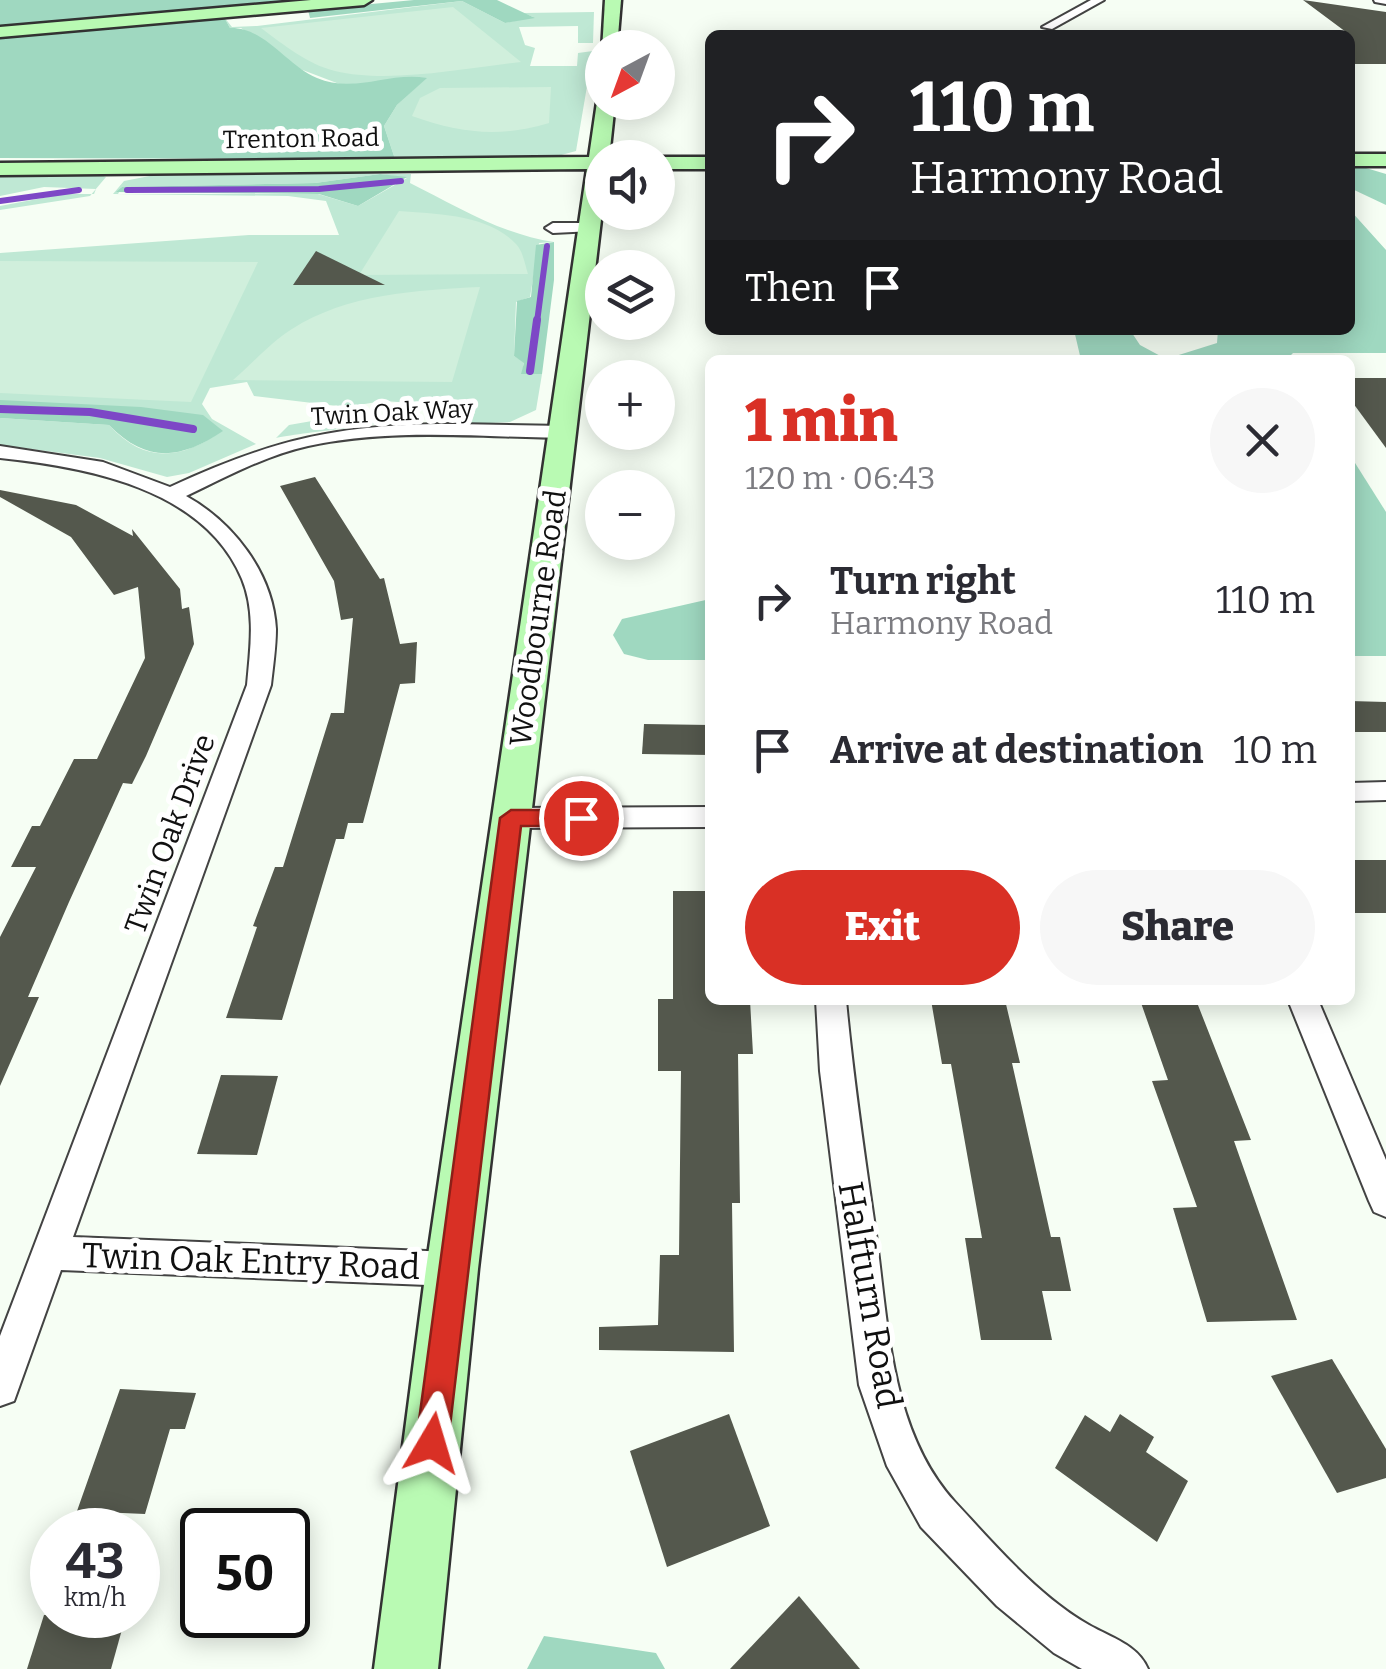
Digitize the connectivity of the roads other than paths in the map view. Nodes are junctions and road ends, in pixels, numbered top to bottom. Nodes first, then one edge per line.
1 (364, 0) edge
2 (613, 0) edge
3 (1099, 0) edge
4 (1048, 27) dead end
5 (610, 30) edge
6 (0, 32) edge
7 (1355, 160) edge
8 (1386, 160) edge
9 (675, 163) edge
10 (705, 163) edge
11 (585, 164) edge
12 (0, 169) edge
13 (585, 197) edge
14 (564, 432) junction
15 (0, 452) edge
16 (173, 494) junction
17 (1386, 791) edge
18 (1355, 792) edge
19 (705, 817) edge
20 (511, 818) junction
21 (831, 1005) edge
22 (1305, 1005) edge
23 (1386, 1201) edge
24 (50, 1253) junction
25 (452, 1269) junction
26 (0, 1386) edge
27 (406, 1669) edge
28 (1126, 1669) edge

1 - 6 main road
2 - 5 main road
3 - 4 street
7 - 8 main road
9 - 10 main road
11 - 12 main road, Trenton Road
13 - 14 main road, Woodbourne Road
14 - 16 street, Twin Oak Way
14 - 20 main road, Woodbourne Road
15 - 16 street, Twin Oak Drive
16 - 24 street, Twin Oak Drive
17 - 18 street
19 - 20 street
20 - 25 main road, Woodbourne Road
21 - 28 street, Halfturn Road
22 - 23 street
24 - 25 street, Twin Oak Entry Road
24 - 26 street, Twin Oak Drive
25 - 27 main road, Woodbourne Road

